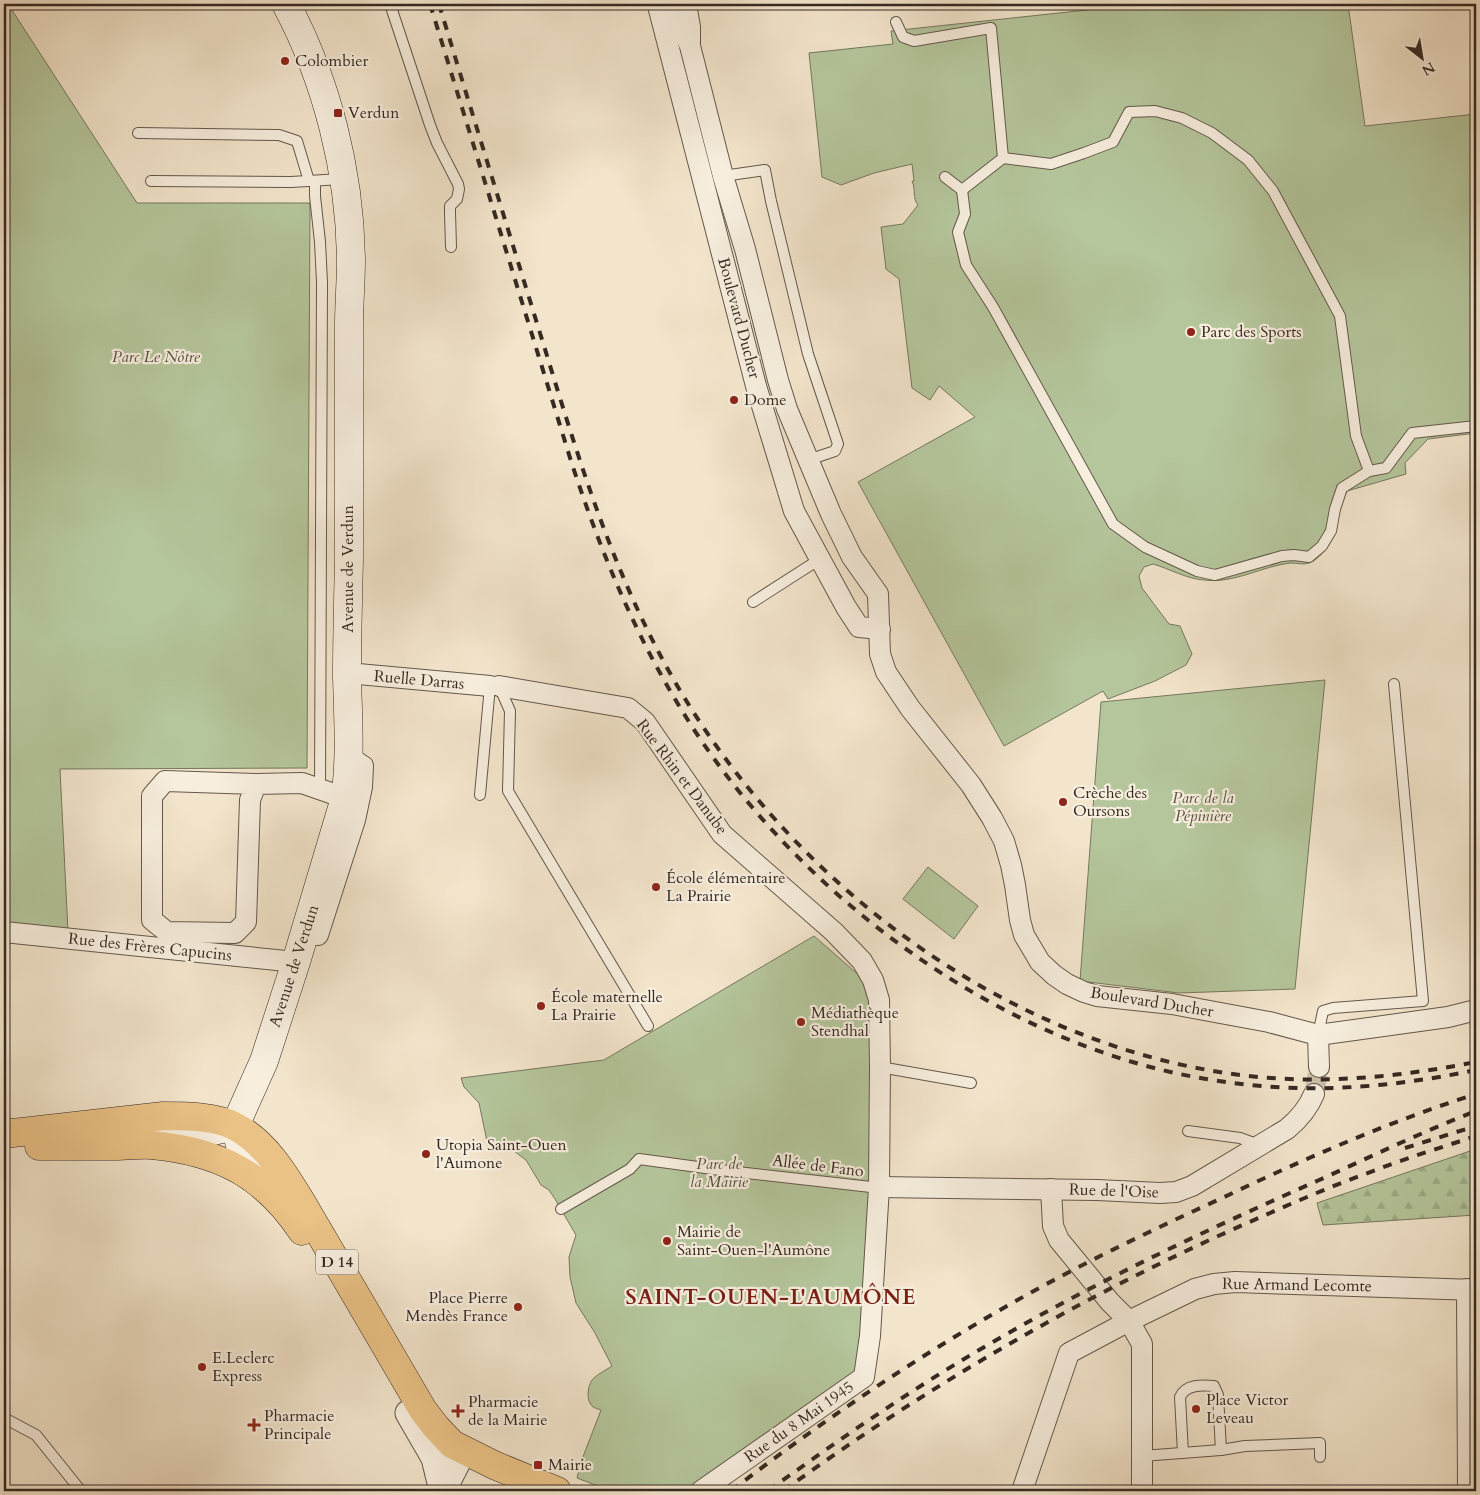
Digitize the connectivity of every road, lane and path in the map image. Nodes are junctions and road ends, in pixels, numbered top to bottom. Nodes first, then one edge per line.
1 (286, 4) edge
2 (390, 4) edge
3 (657, 4) edge
4 (686, 4) edge
5 (896, 22) dead end
6 (690, 46) junction
7 (138, 133) dead end
8 (1003, 158) junction
9 (723, 176) junction
10 (945, 177) dead end
11 (343, 179) junction
12 (312, 181) junction
13 (151, 182) dead end
14 (962, 190) junction
15 (451, 247) dead end
16 (765, 374) junction
17 (1476, 426) edge
18 (808, 460) junction
19 (1369, 472) junction
20 (847, 547) junction
21 (820, 559) junction
22 (753, 602) dead end
23 (880, 629) junction
24 (347, 673) junction
25 (1394, 684) dead end
26 (495, 686) junction
27 (348, 757) junction
28 (256, 784) junction
29 (320, 789) junction
30 (480, 795) dead end
31 (345, 798) junction
32 (4, 932) edge
33 (296, 962) junction
34 (1476, 1010) edge
35 (648, 1026) dead end
36 (1318, 1035) junction
37 (264, 1060) junction
38 (880, 1067) junction
39 (1319, 1067) tunnel mouth
40 (971, 1083) dead end
41 (1314, 1094) tunnel mouth
42 (235, 1126) junction
43 (1188, 1131) dead end
44 (4, 1134) edge
45 (148, 1145) junction
46 (1260, 1145) junction
47 (4, 1149) edge
48 (253, 1178) junction
49 (879, 1187) junction
50 (1052, 1189) junction
51 (561, 1209) dead end
52 (1472, 1290) edge
53 (1129, 1321) junction
54 (408, 1413) junction
55 (4, 1418) edge
56 (458, 1447) junction
57 (1221, 1450) junction
58 (1183, 1453) junction
59 (1142, 1456) junction
60 (1320, 1457) dead end
61 (81, 1491) edge
62 (442, 1491) edge
63 (557, 1491) edge
64 (701, 1491) edge
65 (1022, 1491) edge
66 (1142, 1491) edge
67 (1468, 1491) edge

1 - 11 main road, Avenue de Verdun
2 - 15 lane
3 - 6 street, Boulevard Ducher
3 - 16 street, Boulevard Ducher
4 - 6 street, Boulevard Ducher
5 - 8 lane
6 - 9 street, Boulevard Ducher
7 - 12 lane
8 - 14 lane
8 - 19 lane
9 - 16 street, Boulevard Ducher
9 - 18 lane
10 - 14 lane
11 - 12 lane
11 - 24 main road, Avenue de Verdun
12 - 13 lane
12 - 29 lane
14 - 19 lane
16 - 18 street, Boulevard Ducher
16 - 21 street, Boulevard Ducher
17 - 19 lane
18 - 20 street, Boulevard Ducher
20 - 21 street
20 - 23 street, Boulevard Ducher
21 - 22 lane
21 - 23 street, Boulevard Ducher
23 - 36 street, Boulevard Ducher
24 - 26 street, Ruelle Darras
24 - 27 main road, Avenue de Verdun
25 - 36 lane
26 - 30 lane
26 - 35 lane
26 - 38 street, Rue Rhin et Danube
27 - 31 main road, Avenue de Verdun
27 - 37 street
28 - 28 street
28 - 29 street
29 - 31 street
31 - 33 main road, Avenue de Verdun
32 - 33 street, Rue des Frères Capucins
33 - 37 main road, Avenue de Verdun
34 - 36 street
36 - 39 street
37 - 42 main road, Avenue de Verdun
38 - 40 lane
38 - 49 street, Rue Rhin et Danube
41 - 46 street, Rue de l'Oise
42 - 44 main road, D 14
42 - 45 main road, D 14
42 - 48 main road
42 - 56 main road, D 14
43 - 46 lane
45 - 47 main road, D 14
45 - 48 main road, D 14
46 - 50 street, Rue de l'Oise
48 - 54 main road, D 14
49 - 50 street, Rue de l'Oise
49 - 51 lane, Allée de Fano
49 - 64 street, Rue du 8 Mai 1945
50 - 53 street
52 - 53 street, Rue Armand Lecomte
52 - 67 street
53 - 59 street
53 - 65 street, Rue Armand Lecomte
54 - 56 main road, D 14
54 - 62 street
55 - 61 lane
56 - 62 street
56 - 63 main road, D 14
57 - 58 lane
57 - 58 lane
57 - 60 lane
58 - 59 lane
59 - 66 street

